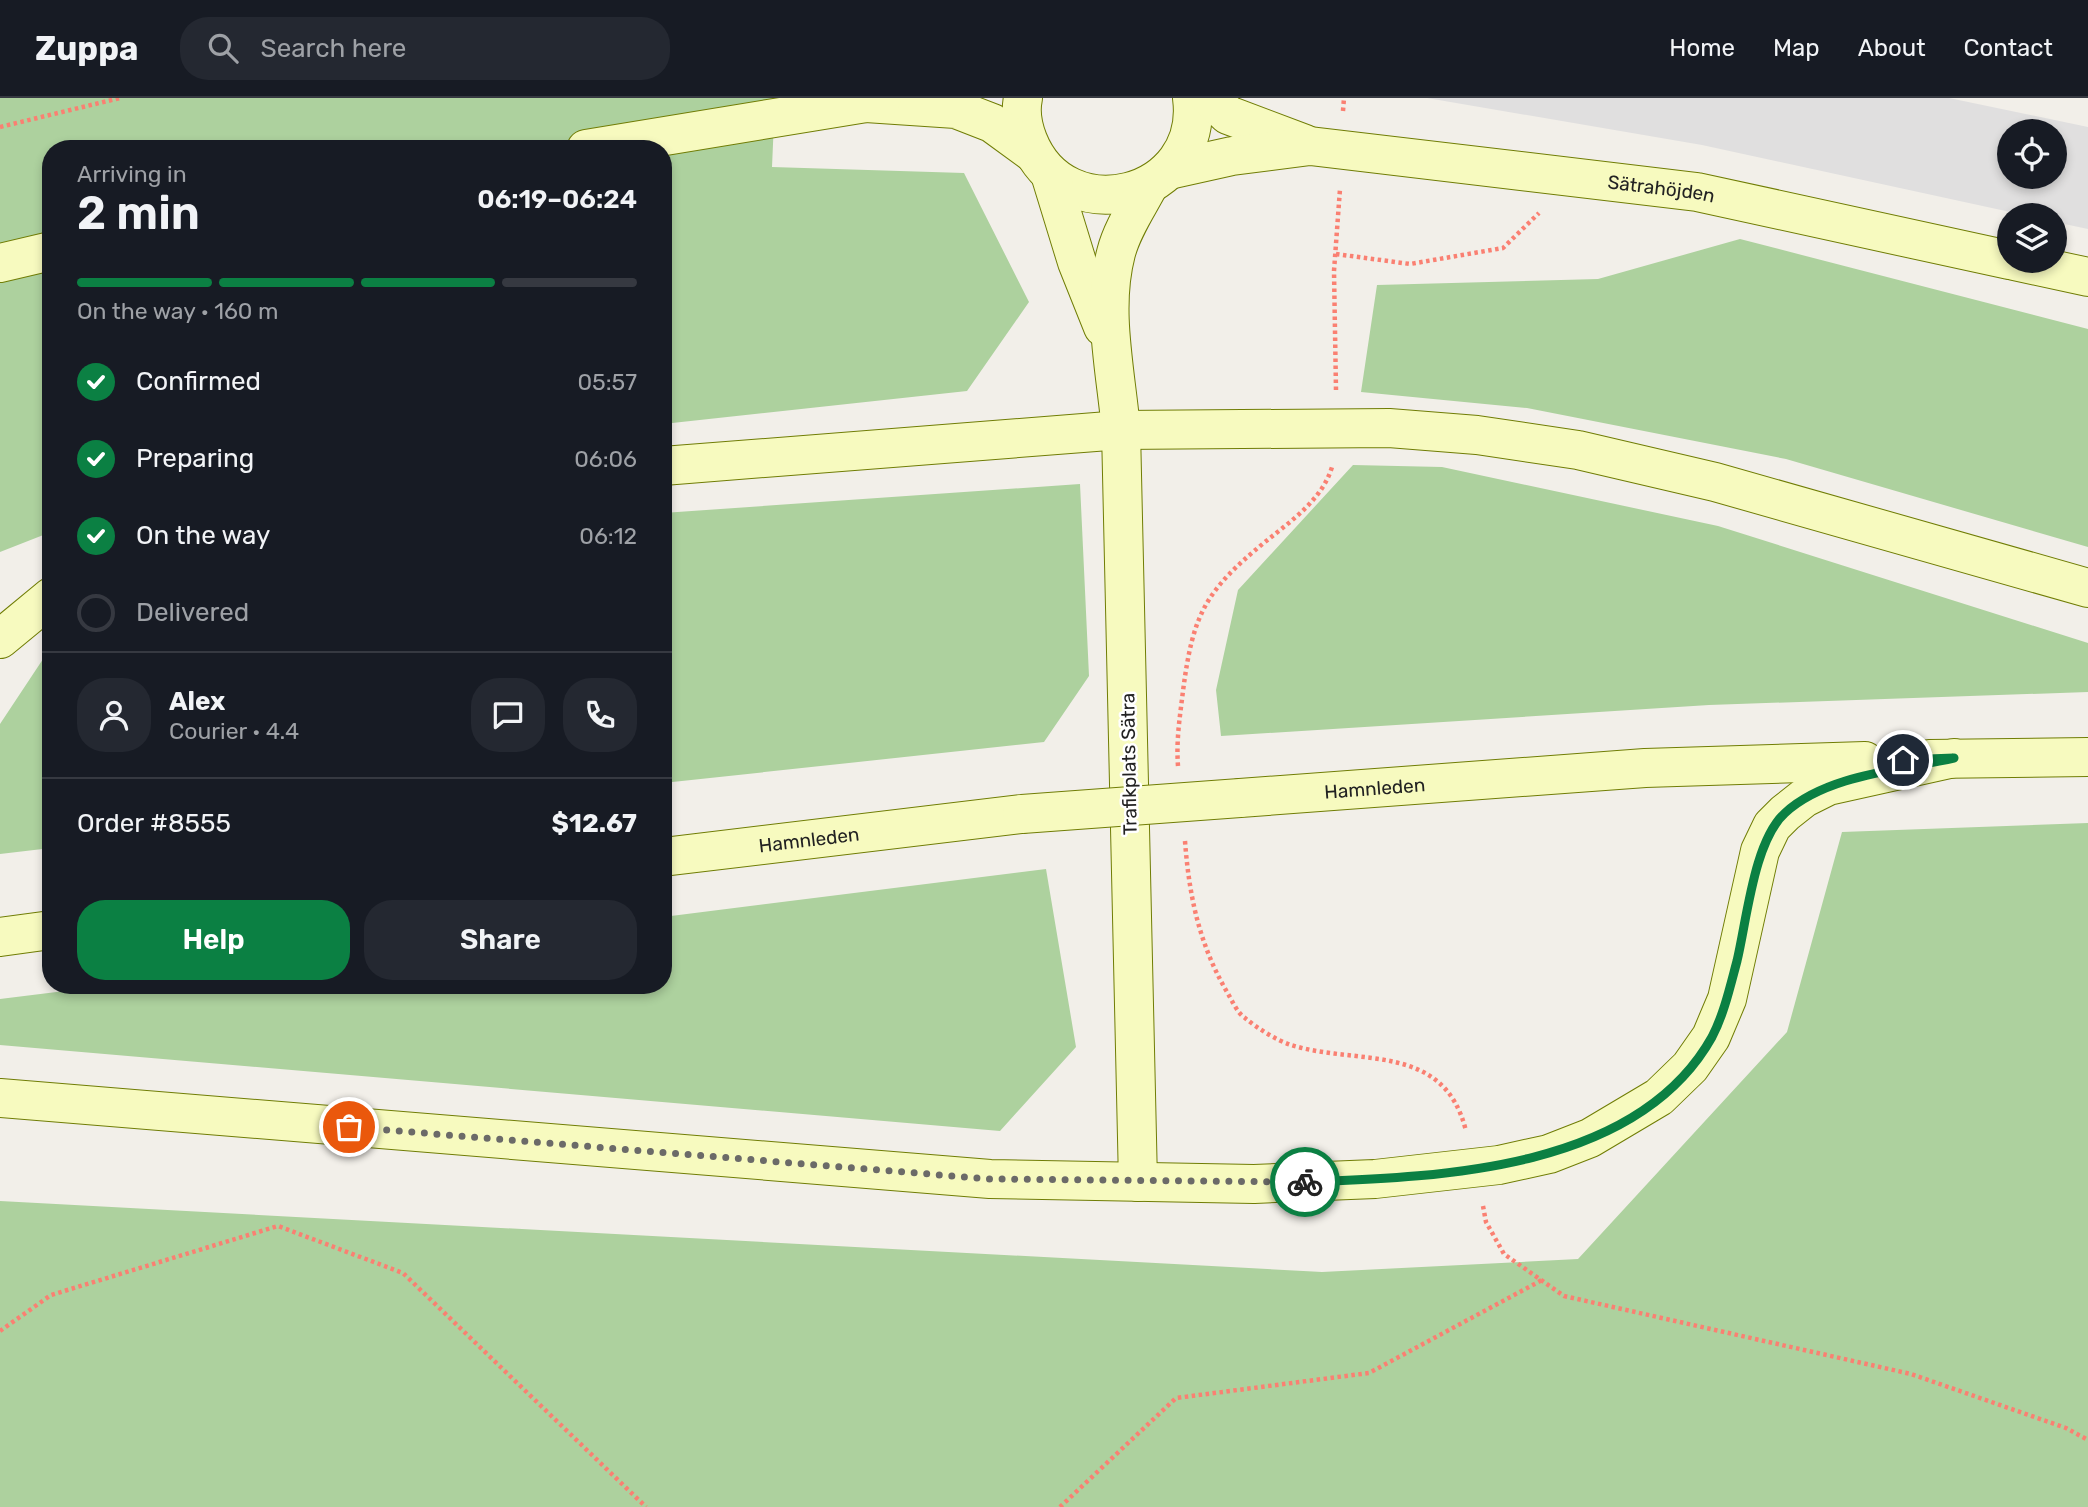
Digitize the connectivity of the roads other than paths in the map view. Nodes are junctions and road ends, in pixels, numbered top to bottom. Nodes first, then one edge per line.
1 (1023, 98) edge
2 (1192, 98) edge
3 (1210, 98) edge
4 (874, 101) edge
5 (640, 140) edge
6 (1310, 146) junction
7 (1041, 163) junction
8 (1159, 178) junction
9 (42, 253) edge
10 (1997, 257) edge
11 (0, 263) edge
12 (2067, 272) edge
13 (2088, 277) edge
14 (1112, 348) junction
15 (1121, 429) junction
16 (672, 465) edge
17 (2088, 588) edge
18 (42, 604) edge
19 (0, 639) edge
20 (2088, 757) edge
21 (1954, 758) junction
22 (672, 856) edge
23 (42, 931) edge
24 (0, 936) edge
25 (0, 1098) edge
26 (1138, 1182) junction

1 - 7 main road, Trafikplats Sätra
2 - 8 main road, Trafikplats Sätra
3 - 6 main road, Sätrahöjden
4 - 5 main road
4 - 7 main road
6 - 8 main road, Sätrahöjden
6 - 10 main road, Sätrahöjden
7 - 8 main road, Sätrahöjden
7 - 14 main road, Trafikplats Sätra
8 - 14 main road, Trafikplats Sätra
9 - 11 main road
12 - 13 main road, Sätrahöjden
14 - 15 main road, Trafikplats Sätra
15 - 16 main road
15 - 17 main road
15 - 26 main road, Trafikplats Sätra
18 - 19 main road
20 - 21 main road, Hamnleden
21 - 22 main road, Hamnleden, bridge
21 - 26 main road
23 - 24 main road
25 - 26 main road

